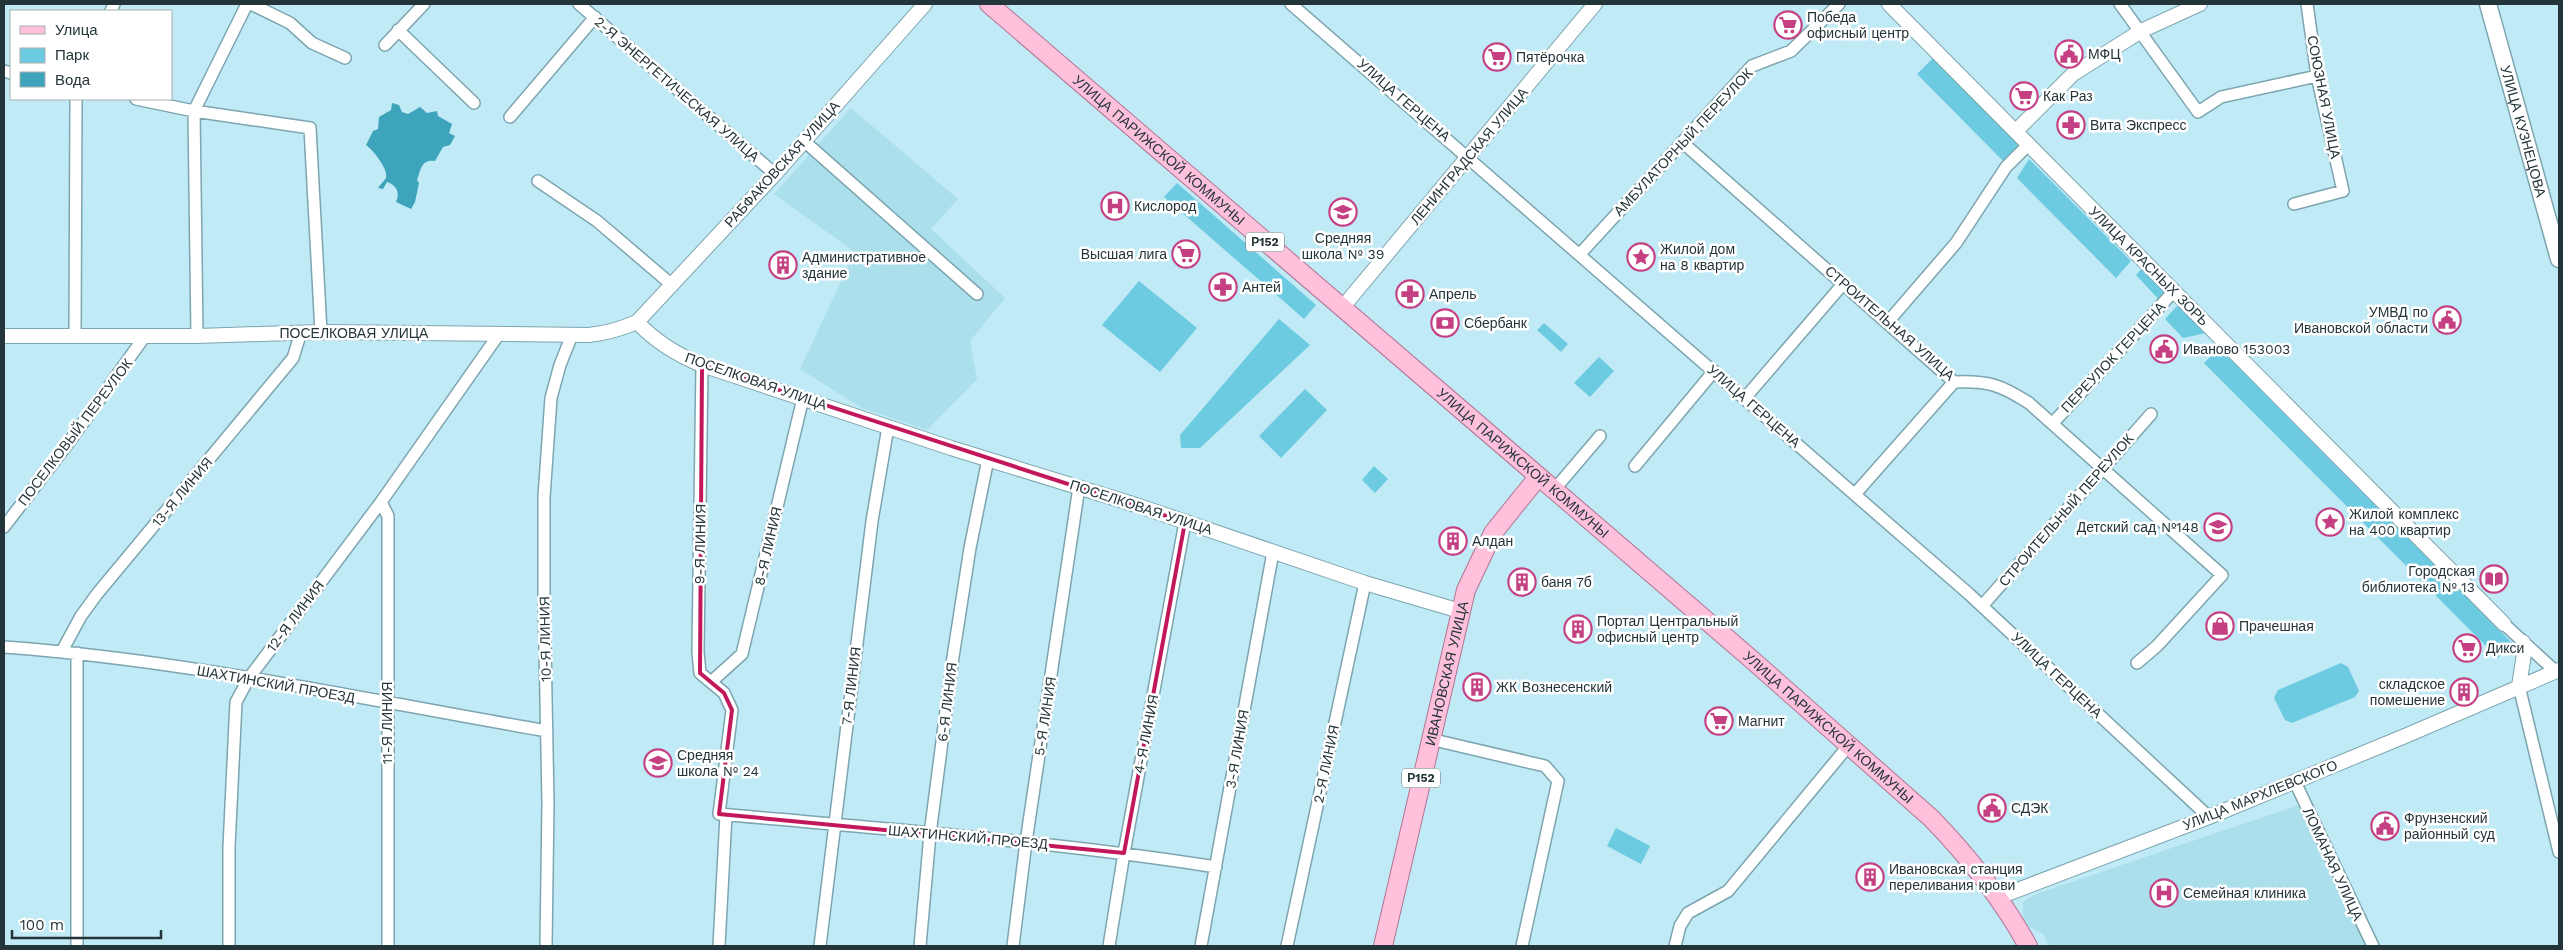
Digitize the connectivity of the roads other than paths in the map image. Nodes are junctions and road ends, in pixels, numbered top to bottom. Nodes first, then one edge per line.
1 (249, 4) edge
2 (424, 4) edge
3 (579, 4) edge
4 (925, 4) edge
5 (989, 4) edge
6 (1291, 4) edge
7 (1596, 4) edge
8 (1839, 4) edge
9 (1889, 4) edge
10 (2120, 4) edge
11 (2200, 4) edge
12 (2307, 4) edge
13 (2488, 4) edge
14 (595, 18) junction
15 (398, 30) junction
16 (2141, 31) junction
17 (385, 45) dead end
18 (344, 58) dead end
19 (2317, 76) junction
20 (76, 100) edge
21 (141, 100) edge
22 (474, 103) dead end
23 (194, 111) junction
24 (510, 117) dead end
25 (2016, 131) junction
26 (804, 141) junction
27 (1682, 142) junction
28 (2029, 144) junction
29 (1468, 156) junction
30 (775, 174) junction
31 (538, 181) dead end
32 (2294, 204) dead end
33 (1580, 254) junction
34 (2559, 256) edge
35 (1843, 284) junction
36 (672, 285) junction
37 (2174, 291) junction
38 (976, 294) dead end
39 (1342, 308) junction
40 (637, 322) junction
41 (1887, 323) junction
42 (300, 332) junction
43 (321, 332) junction
44 (499, 334) junction
45 (572, 335) junction
46 (4, 336) edge
47 (75, 336) junction
48 (145, 336) junction
49 (197, 336) junction
50 (702, 365) junction
51 (1714, 371) junction
52 (1954, 382) junction
53 (803, 398) junction
54 (1745, 398) junction
55 (2151, 414) dead end
56 (2052, 423) junction
57 (888, 427) junction
58 (1600, 436) dead end
59 (988, 459) junction
60 (1635, 466) dead end
61 (2103, 468) junction
62 (1538, 477) junction
63 (1079, 487) junction
64 (1554, 490) junction
65 (1854, 494) junction
66 (381, 502) junction
67 (1185, 522) junction
68 (4, 527) edge
69 (1273, 552) junction
70 (1365, 582) junction
71 (1982, 606) junction
72 (1460, 611) junction
73 (2504, 624) joint
74 (2523, 642) junction
75 (4, 647) edge
76 (62, 651) junction
77 (77, 653) junction
78 (2137, 663) dead end
79 (2558, 671) edge
80 (249, 678) junction
81 (711, 682) junction
82 (2519, 686) junction
83 (387, 703) junction
84 (547, 731) junction
85 (1430, 739) junction
86 (1849, 745) junction
87 (2295, 782) junction
88 (723, 814) junction
89 (2209, 817) junction
90 (834, 825) junction
91 (930, 834) junction
92 (1026, 842) junction
93 (2559, 852) edge
94 (1124, 853) junction
95 (1216, 867) junction
96 (1999, 897) junction
97 (77, 946) edge
98 (229, 946) edge
99 (388, 946) edge
100 (546, 946) edge
101 (719, 946) edge
102 (820, 946) edge
103 (920, 946) edge
104 (1013, 946) edge
105 (1109, 946) edge
106 (1201, 946) edge
107 (1287, 946) edge
108 (1383, 946) edge
109 (1522, 946) edge
110 (1675, 946) edge
111 (2028, 946) edge
112 (2373, 946) edge

1 - 18 street
1 - 23 street
2 - 15 street
3 - 14 street, 2-Я ЭНЕРГЕТИЧЕСКАЯ УЛИЦА
4 - 26 street, РАБФАКОВСКАЯ УЛИЦА
5 - 39 main road, УЛИЦА ПАРИЖСКОЙ КОММУНЫ / Р152
6 - 29 street, УЛИЦА ГЕРЦЕНА
7 - 29 street, ЛЕНИНГРАДСКАЯ УЛИЦА
8 - 27 street, АМБУЛАТОРНЫЙ ПЕРЕУЛОК
9 - 25 street, УЛИЦА КРАСНЫХ ЗОРЬ
10 - 16 street
11 - 16 street
12 - 19 street, СОЮЗНАЯ УЛИЦА
13 - 34 main road, УЛИЦА КУЗНЕЦОВА
14 - 24 street
14 - 30 street, 2-Я ЭНЕРГЕТИЧЕСКАЯ УЛИЦА
15 - 17 street
15 - 22 street
16 - 19 street
16 - 25 street
19 - 32 street, СОЮЗНАЯ УЛИЦА
20 - 47 street
21 - 23 street
23 - 43 street
23 - 49 street
25 - 28 street, УЛИЦА КРАСНЫХ ЗОРЬ
26 - 30 street, РАБФАКОВСКАЯ УЛИЦА
26 - 38 street
27 - 33 street, АМБУЛАТОРНЫЙ ПЕРЕУЛОК
27 - 35 street, СТРОИТЕЛЬНАЯ УЛИЦА
28 - 37 street, УЛИЦА КРАСНЫХ ЗОРЬ
28 - 41 street
29 - 33 street, УЛИЦА ГЕРЦЕНА
29 - 39 street, ЛЕНИНГРАДСКАЯ УЛИЦА
30 - 36 street, РАБФАКОВСКАЯ УЛИЦА
31 - 36 street
33 - 51 street, УЛИЦА ГЕРЦЕНА
35 - 41 street, СТРОИТЕЛЬНАЯ УЛИЦА
35 - 54 street
36 - 40 street, РАБФАКОВСКАЯ УЛИЦА
37 - 56 street, ПЕРЕУЛОК ГЕРЦЕНА
37 - 73 street, УЛИЦА КРАСНЫХ ЗОРЬ
39 - 62 main road, УЛИЦА ПАРИЖСКОЙ КОММУНЫ / Р152
40 - 45 street, ПОСЕЛКОВАЯ УЛИЦА
40 - 50 street, ПОСЕЛКОВАЯ УЛИЦА
41 - 52 street, СТРОИТЕЛЬНАЯ УЛИЦА
42 - 43 street, ПОСЕЛКОВАЯ УЛИЦА
42 - 49 street, ПОСЕЛКОВАЯ УЛИЦА
42 - 76 street, 13-Я ЛИНИЯ
43 - 44 street, ПОСЕЛКОВАЯ УЛИЦА
44 - 45 street, ПОСЕЛКОВАЯ УЛИЦА
44 - 66 street, 12-Я ЛИНИЯ
45 - 84 street, 10-Я ЛИНИЯ
46 - 47 street, ПОСЕЛКОВАЯ УЛИЦА
47 - 48 street, ПОСЕЛКОВАЯ УЛИЦА
48 - 49 street, ПОСЕЛКОВАЯ УЛИЦА
48 - 68 street, ПОСЕЛКОВЫЙ ПЕРЕУЛОК
50 - 53 street, ПОСЕЛКОВАЯ УЛИЦА
50 - 81 street, 9-Я ЛИНИЯ
51 - 54 street, УЛИЦА ГЕРЦЕНА
51 - 60 street
52 - 56 street, СТРОИТЕЛЬНАЯ УЛИЦА
52 - 65 street
53 - 57 street, ПОСЕЛКОВАЯ УЛИЦА
53 - 81 street, 8-Я ЛИНИЯ
54 - 65 street, УЛИЦА ГЕРЦЕНА
55 - 61 street, СТРОИТЕЛЬНЫЙ ПЕРЕУЛОК
56 - 61 street, СТРОИТЕЛЬНАЯ УЛИЦА
57 - 59 street, ПОСЕЛКОВАЯ УЛИЦА
57 - 90 street, 7-Я ЛИНИЯ
58 - 64 street
59 - 63 street, ПОСЕЛКОВАЯ УЛИЦА
59 - 91 street, 6-Я ЛИНИЯ
61 - 71 street, СТРОИТЕЛЬНЫЙ ПЕРЕУЛОК
61 - 78 street, СТРОИТЕЛЬНАЯ УЛИЦА
62 - 64 main road, УЛИЦА ПАРИЖСКОЙ КОММУНЫ
62 - 72 main road, ИВАНОВСКАЯ УЛИЦА / Р152
63 - 67 street, ПОСЕЛКОВАЯ УЛИЦА
63 - 92 street, 5-Я ЛИНИЯ
64 - 86 main road, УЛИЦА ПАРИЖСКОЙ КОММУНЫ
65 - 71 street, УЛИЦА ГЕРЦЕНА
66 - 80 street, 12-Я ЛИНИЯ
66 - 83 street, 11-Я ЛИНИЯ
67 - 69 street, ПОСЕЛКОВАЯ УЛИЦА
67 - 94 street, 4-Я ЛИНИЯ
69 - 70 street, ПОСЕЛКОВАЯ УЛИЦА
69 - 95 street, 3-Я ЛИНИЯ
70 - 72 street, ПОСЕЛКОВАЯ УЛИЦА
70 - 107 street, 2-Я ЛИНИЯ
71 - 89 street, УЛИЦА ГЕРЦЕНА
72 - 85 main road, ИВАНОВСКАЯ УЛИЦА / Р152
73 - 74 street, УЛИЦА КРАСНЫХ ЗОРЬ
74 - 79 street, УЛИЦА КРАСНЫХ ЗОРЬ
74 - 82 street
75 - 76 street, ШАХТИНСКИЙ ПРОЕЗД
76 - 77 street, ШАХТИНСКИЙ ПРОЕЗД
77 - 80 street, ШАХТИНСКИЙ ПРОЕЗД
77 - 97 street
79 - 82 street, УЛИЦА МАРХЛЕВСКОГО
80 - 83 street, ШАХТИНСКИЙ ПРОЕЗД
80 - 98 street, 12-Я ЛИНИЯ
81 - 88 street, 9-Я ЛИНИЯ
82 - 87 street, УЛИЦА МАРХЛЕВСКОГО
82 - 93 street
83 - 84 street, ШАХТИНСКИЙ ПРОЕЗД
83 - 99 street, 11-Я ЛИНИЯ
84 - 100 street, 10-Я ЛИНИЯ
85 - 108 main road, ИВАНОВСКАЯ УЛИЦА / Р152
85 - 109 street
86 - 96 main road, УЛИЦА ПАРИЖСКОЙ КОММУНЫ
86 - 110 street
87 - 89 street, УЛИЦА МАРХЛЕВСКОГО
87 - 112 street, ЛОМАНАЯ УЛИЦА
88 - 90 street, ШАХТИНСКИЙ ПРОЕЗД
88 - 101 street
89 - 96 street, УЛИЦА МАРХЛЕВСКОГО
90 - 91 street, ШАХТИНСКИЙ ПРОЕЗД
90 - 102 street, 7-Я ЛИНИЯ
91 - 92 street, ШАХТИНСКИЙ ПРОЕЗД
91 - 103 street, 6-Я ЛИНИЯ
92 - 94 street, ШАХТИНСКИЙ ПРОЕЗД
92 - 104 street, 5-Я ЛИНИЯ
94 - 95 street, ШАХТИНСКИЙ ПРОЕЗД
94 - 105 street, 4-Я ЛИНИЯ
95 - 106 street, 3-Я ЛИНИЯ
96 - 111 main road, УЛИЦА ПАРИЖСКОЙ КОММУНЫ

